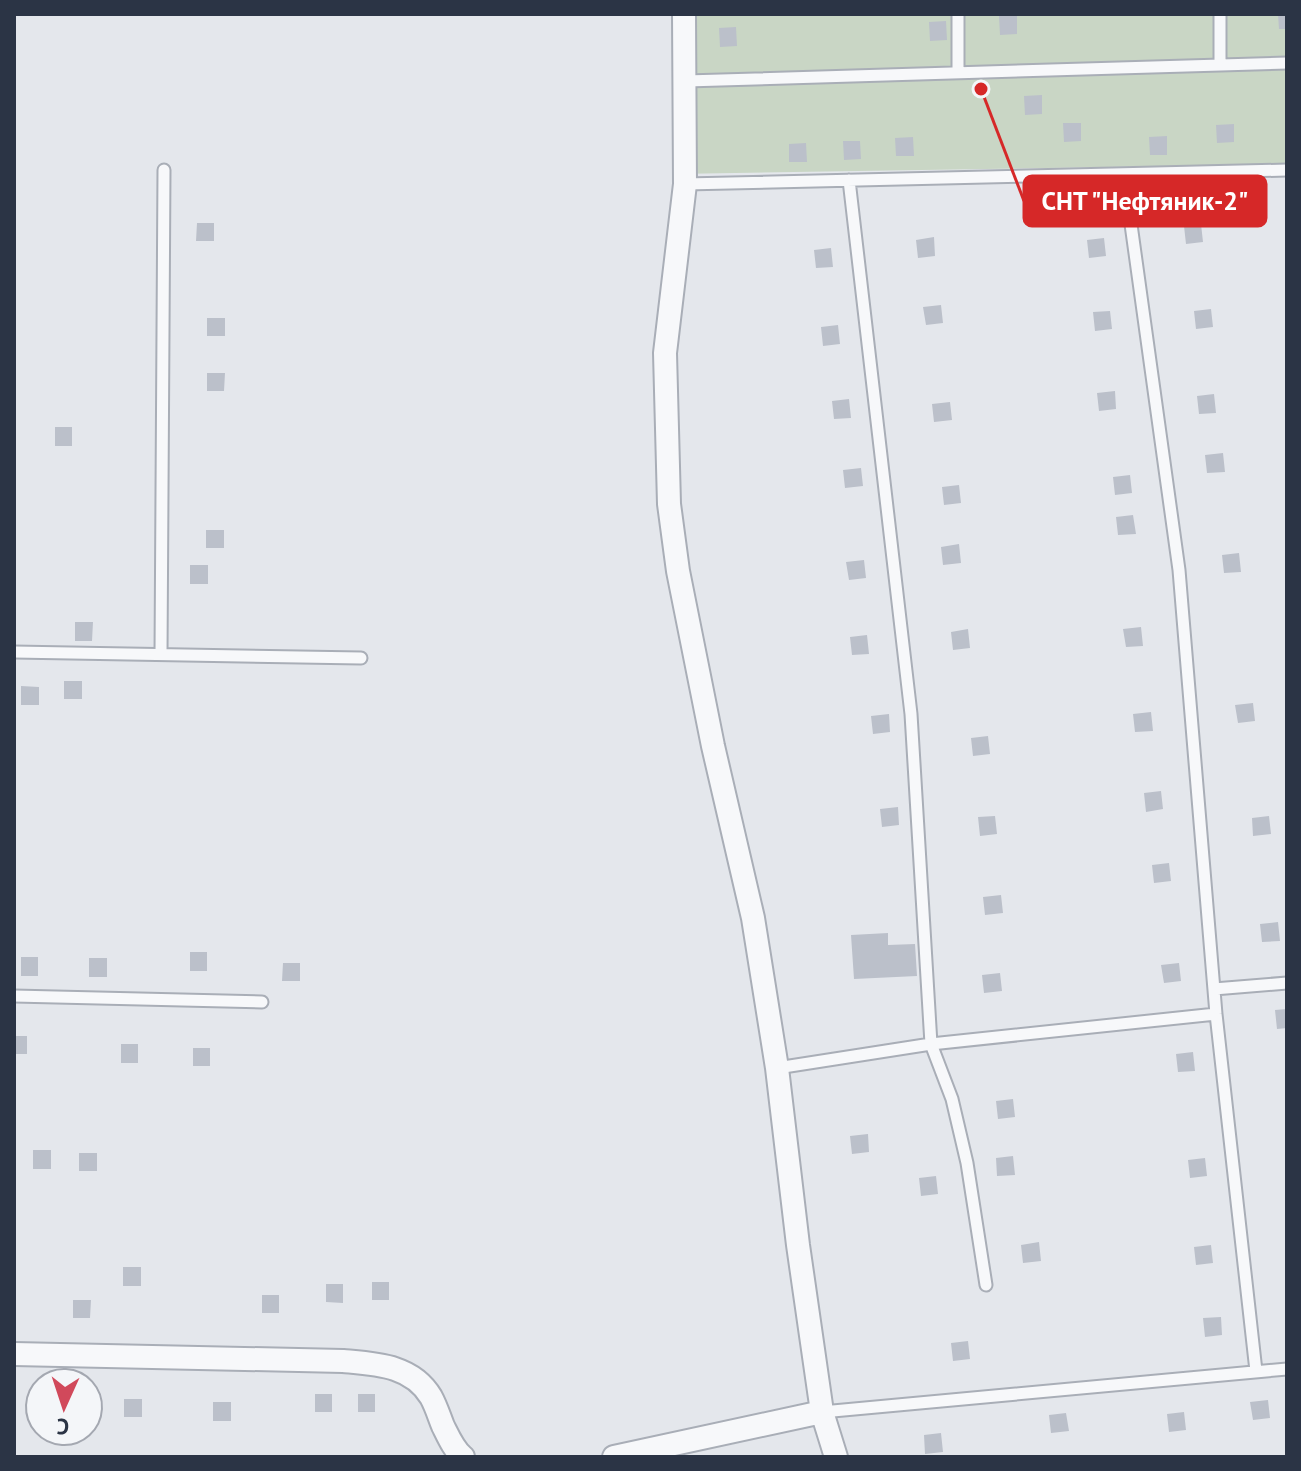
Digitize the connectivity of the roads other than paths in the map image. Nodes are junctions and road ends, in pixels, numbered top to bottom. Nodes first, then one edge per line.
1 (684, 14) edge
2 (958, 14) edge
3 (1220, 14) edge
4 (1287, 63) edge
5 (1220, 64) junction
6 (958, 72) junction
7 (686, 81) junction
8 (164, 170) dead end
9 (1287, 170) edge
10 (1124, 174) junction
11 (849, 180) junction
12 (685, 184) junction
13 (14, 652) edge
14 (161, 654) junction
15 (361, 658) dead end
16 (1287, 983) edge
17 (1214, 989) junction
18 (14, 996) edge
19 (262, 1002) dead end
20 (1216, 1014) junction
21 (931, 1044) junction
22 (777, 1068) junction
23 (986, 1285) dead end
24 (14, 1354) edge
25 (1287, 1369) edge
26 (1256, 1371) junction
27 (822, 1412) junction
28 (463, 1457) edge
29 (614, 1457) edge
30 (836, 1457) edge

1 - 7 street
2 - 6 lane
3 - 5 lane
4 - 5 lane
5 - 6 lane
6 - 7 lane
7 - 12 street
8 - 14 lane
9 - 10 lane
10 - 11 lane
10 - 17 lane
11 - 12 lane
11 - 21 lane
12 - 22 street
13 - 14 lane
14 - 15 lane
16 - 17 lane
17 - 20 lane
18 - 19 lane
20 - 21 lane
20 - 26 lane
21 - 22 lane
21 - 23 lane
22 - 27 street
24 - 28 street
25 - 26 lane
26 - 27 lane
27 - 29 street
27 - 30 street

